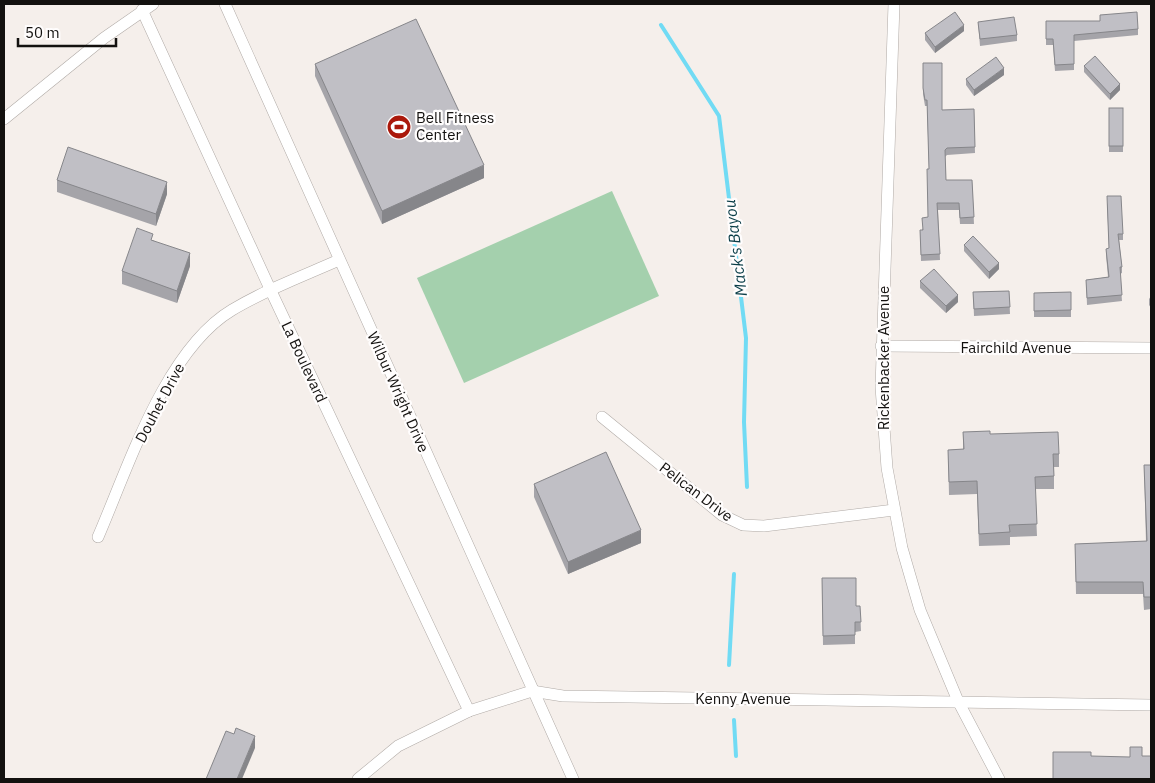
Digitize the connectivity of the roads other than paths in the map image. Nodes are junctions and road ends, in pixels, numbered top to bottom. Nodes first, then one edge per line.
1 (153, 4) edge
2 (225, 4) edge
3 (894, 4) edge
4 (142, 10) junction
5 (4, 119) edge
6 (339, 260) junction
7 (270, 291) junction
8 (881, 346) junction
9 (1151, 348) edge
10 (602, 417) dead end
11 (894, 510) junction
12 (98, 537) dead end
13 (532, 692) junction
14 (958, 701) junction
15 (1151, 705) edge
16 (469, 712) junction
17 (358, 779) edge
18 (573, 779) edge
19 (999, 779) edge

1 - 4 street
2 - 6 street, Wilbur Wright Drive
3 - 8 street, Rickenbacker Avenue
4 - 5 street
4 - 7 street, La Boulevard
6 - 7 street, Douhet Drive
6 - 13 street, Wilbur Wright Drive
7 - 12 street, Douhet Drive
7 - 16 street, La Boulevard
8 - 9 street, Fairchild Avenue
8 - 11 street, Rickenbacker Avenue
10 - 11 street, Pelican Drive
11 - 14 street, Rickenbacker Avenue
13 - 14 street, Kenny Avenue
13 - 16 street, Kenny Avenue
13 - 18 street, Wilbur Wright Drive
14 - 15 street, Kenny Avenue
14 - 19 street, Rickenbacker Avenue
16 - 17 street, Kenny Avenue

